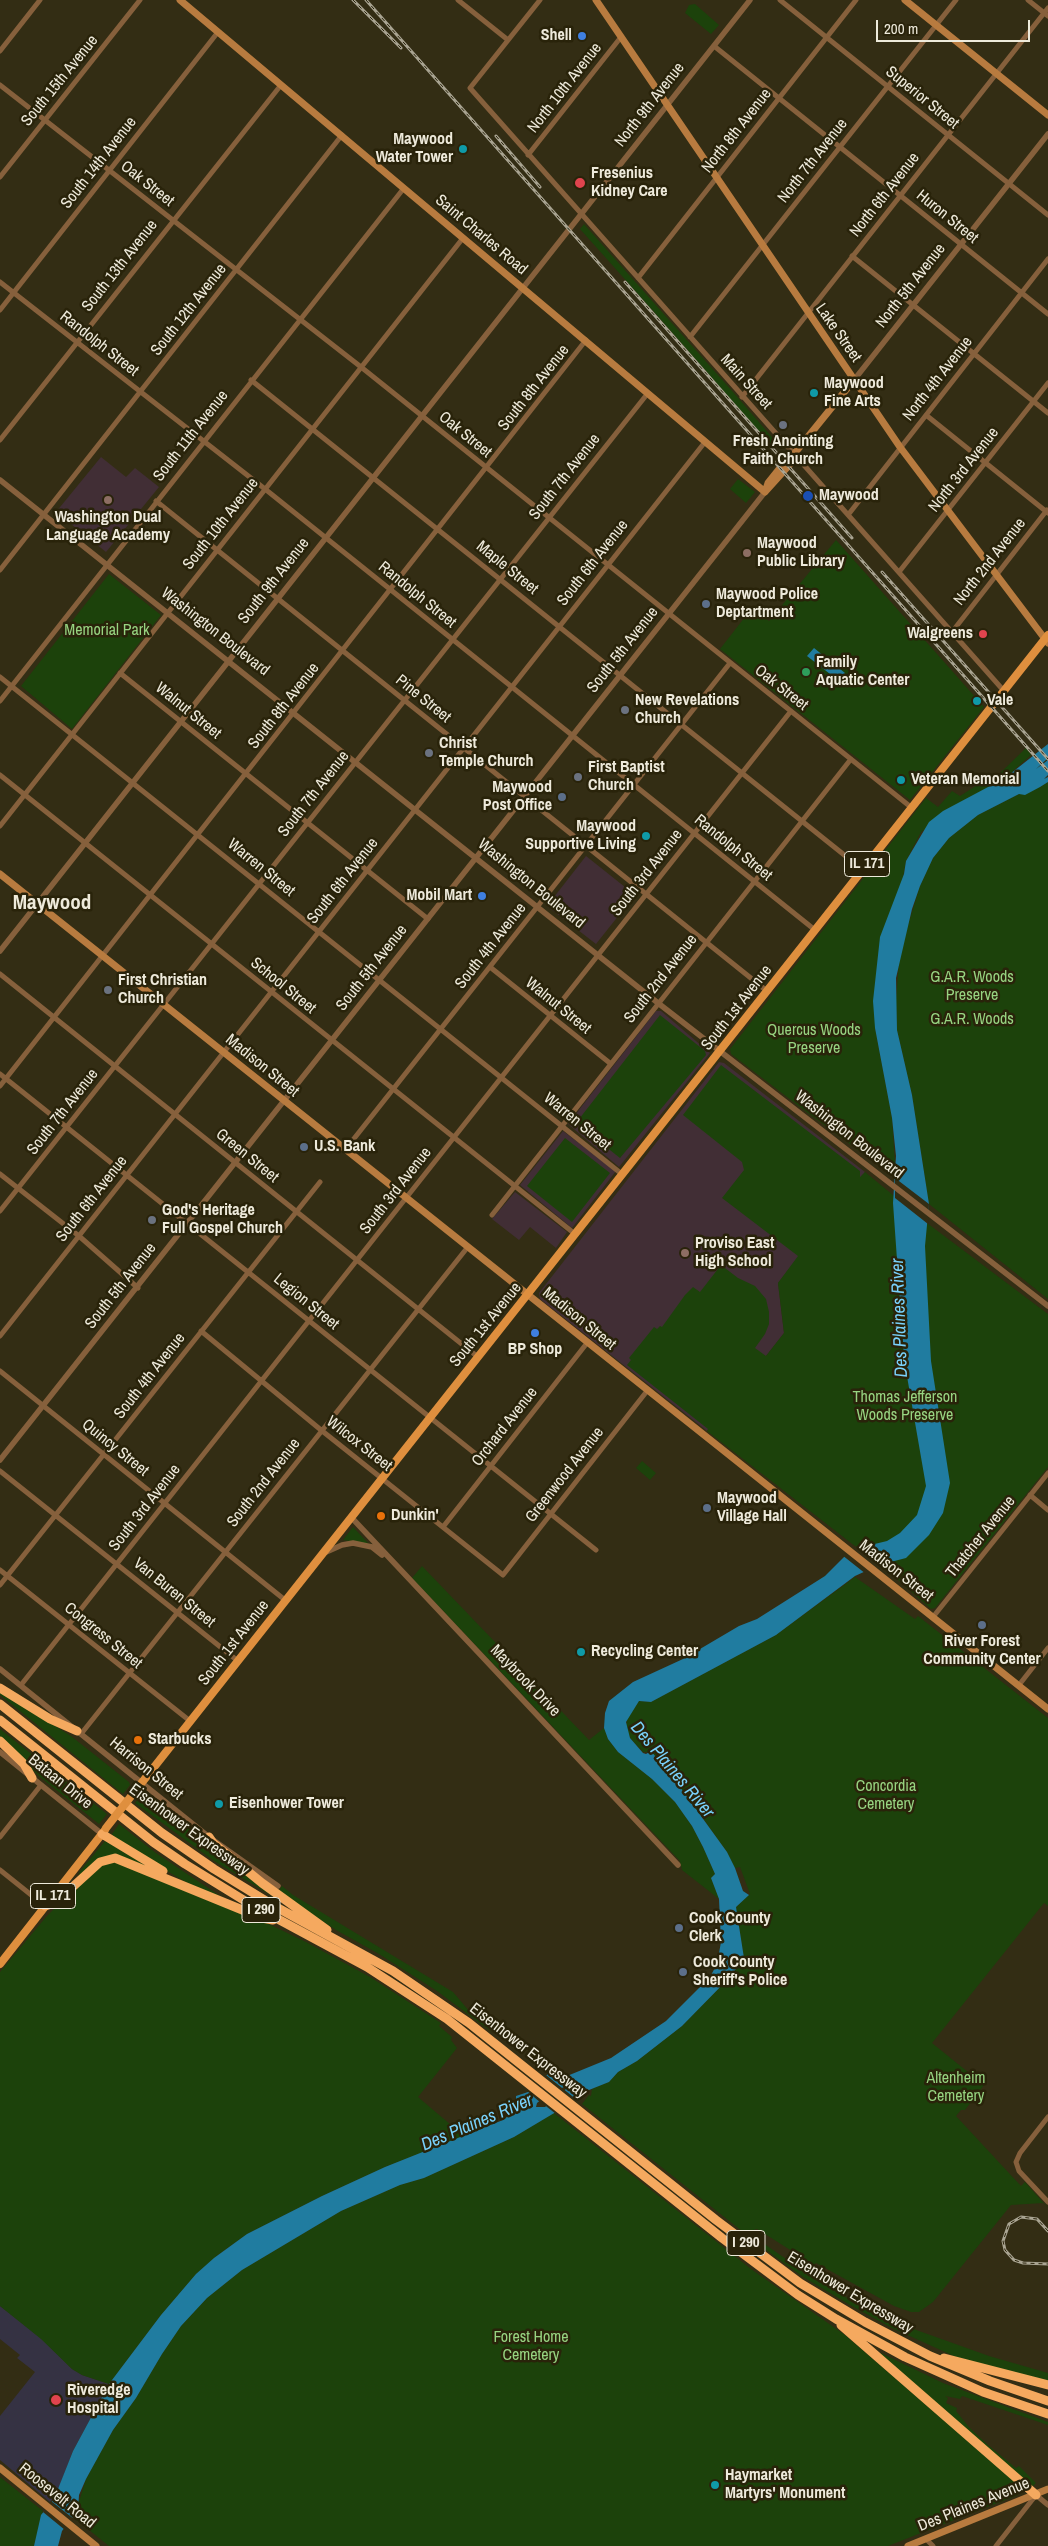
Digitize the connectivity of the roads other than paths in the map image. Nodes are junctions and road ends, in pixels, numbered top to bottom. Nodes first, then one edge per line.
1 (40, 0) edge
2 (140, 0) edge
3 (180, 0) edge
4 (458, 0) edge
5 (540, 0) edge
6 (596, 0) edge
7 (750, 0) edge
8 (780, 0) edge
9 (856, 0) edge
10 (905, 0) edge
11 (956, 0) edge
12 (1028, 0) edge
13 (1047, 12) edge
14 (936, 25) junction
15 (218, 32) junction
16 (621, 37) junction
17 (827, 38) junction
18 (508, 40) junction
19 (714, 46) junction
20 (0, 51) edge
21 (997, 73) junction
22 (0, 85) edge
23 (281, 85) junction
24 (888, 86) junction
25 (779, 98) junction
26 (667, 106) junction
27 (1048, 115) edge
28 (45, 120) junction
29 (1048, 134) edge
30 (342, 135) junction
31 (948, 135) junction
32 (840, 147) junction
33 (528, 155) junction
34 (110, 171) junction
35 (0, 177) edge
36 (716, 178) junction
37 (1009, 184) junction
38 (404, 188) junction
39 (900, 196) junction
40 (581, 214) junction
41 (1048, 215) edge
42 (172, 220) junction
43 (570, 227) joint
44 (463, 238) junction
45 (961, 244) junction
46 (762, 246) junction
47 (852, 256) junction
48 (1048, 259) edge
49 (236, 270) junction
50 (638, 278) junction
51 (0, 282) edge
52 (523, 288) junction
53 (14, 293) junction
54 (1022, 293) junction
55 (913, 305) junction
56 (0, 310) edge
57 (808, 313) junction
58 (1048, 314) edge
59 (300, 320) junction
60 (690, 337) junction
61 (586, 340) junction
62 (77, 342) junction
63 (974, 354) junction
64 (361, 368) junction
65 (251, 380) junction
66 (854, 380) junction
67 (1048, 383) edge
68 (141, 392) junction
69 (648, 393) junction
70 (742, 398) junction
71 (1033, 402) junction
72 (1048, 414) edge
73 (421, 415) junction
74 (926, 415) junction
75 (312, 429) junction
76 (0, 440) edge
77 (203, 441) junction
78 (705, 442) junction
79 (900, 447) junction
80 (794, 454) junction
81 (985, 462) junction
82 (784, 467) joint
83 (487, 468) junction
84 (373, 478) junction
85 (0, 480) edge
86 (265, 489) junction
87 (765, 492) junction
88 (156, 501) junction
89 (947, 510) junction
90 (1047, 511) edge
91 (848, 514) junction
92 (44, 515) junction
93 (548, 518) junction
94 (439, 530) junction
95 (326, 538) junction
96 (217, 550) junction
97 (107, 564) junction
98 (608, 566) junction
99 (0, 570) edge
100 (899, 572) junction
101 (996, 575) junction
102 (500, 579) junction
103 (391, 590) junction
104 (278, 599) junction
105 (168, 612) junction
106 (668, 614) junction
107 (560, 627) junction
108 (952, 632) junction
109 (452, 639) junction
110 (1047, 639) edge
111 (343, 652) junction
112 (229, 660) junction
113 (730, 663) junction
114 (120, 672) junction
115 (620, 675) junction
116 (0, 677) edge
117 (12, 686) junction
118 (512, 687) junction
119 (1004, 690) junction
120 (403, 700) junction
121 (0, 701) edge
122 (790, 711) junction
123 (295, 713) junction
124 (181, 721) junction
125 (682, 724) junction
126 (72, 734) junction
127 (573, 736) junction
128 (464, 748) junction
129 (851, 760) junction
130 (355, 761) junction
131 (742, 773) junction
132 (247, 774) junction
133 (0, 775) edge
134 (134, 782) junction
135 (634, 785) junction
136 (25, 794) junction
137 (524, 797) junction
138 (912, 808) junction
139 (416, 809) junction
140 (802, 821) junction
141 (308, 822) junction
142 (0, 826) edge
143 (694, 833) junction
144 (199, 834) junction
145 (85, 843) junction
146 (585, 846) junction
147 (476, 858) junction
148 (367, 870) junction
149 (863, 870) junction
150 (0, 874) edge
151 (755, 881) junction
152 (260, 883) junction
153 (646, 895) junction
154 (151, 896) junction
155 (38, 904) junction
156 (537, 907) junction
157 (428, 919) junction
158 (816, 930) junction
159 (319, 931) junction
160 (706, 942) junction
161 (211, 944) junction
162 (0, 951) edge
163 (598, 955) junction
164 (103, 957) junction
165 (490, 967) junction
166 (0, 974) edge
167 (380, 980) junction
168 (768, 991) junction
169 (271, 992) junction
170 (658, 1004) junction
171 (163, 1005) junction
172 (550, 1016) junction
173 (55, 1017) junction
174 (441, 1028) junction
175 (332, 1041) junction
176 (720, 1052) junction
177 (223, 1053) junction
178 (610, 1064) junction
179 (115, 1066) junction
180 (0, 1074) edge
181 (502, 1077) junction
182 (6, 1079) junction
183 (0, 1086) edge
184 (393, 1090) junction
185 (284, 1102) junction
186 (175, 1114) junction
187 (562, 1126) junction
188 (66, 1127) junction
189 (454, 1138) junction
190 (345, 1150) junction
191 (236, 1163) junction
192 (0, 1174) edge
193 (127, 1175) junction
194 (622, 1175) junction
195 (320, 1182) dead end
196 (515, 1186) junction
197 (18, 1188) junction
198 (406, 1199) junction
199 (0, 1211) edge
200 (296, 1212) junction
201 (492, 1215) dead end
202 (188, 1224) junction
203 (576, 1234) junction
204 (79, 1236) junction
205 (467, 1248) junction
206 (357, 1260) junction
207 (248, 1272) junction
208 (138, 1288) junction
209 (527, 1296) junction
210 (1048, 1306) edge
211 (418, 1309) junction
212 (309, 1321) junction
213 (201, 1331) junction
214 (0, 1336) edge
215 (587, 1343) junction
216 (478, 1357) junction
217 (369, 1369) junction
218 (0, 1371) edge
219 (261, 1381) junction
220 (647, 1390) junction
221 (44, 1406) junction
222 (430, 1418) junction
223 (321, 1430) junction
224 (104, 1454) junction
225 (0, 1460) edge
226 (491, 1466) junction
227 (0, 1470) edge
228 (1048, 1472) edge
229 (382, 1478) junction
230 (1030, 1495) junction
231 (165, 1503) junction
232 (1048, 1510) edge
233 (551, 1514) junction
234 (56, 1515) junction
235 (351, 1517) junction
236 (443, 1527) junction
237 (596, 1550) dead end
238 (225, 1552) junction
239 (321, 1555) junction
240 (392, 1561) junction
241 (117, 1563) junction
242 (0, 1570) edge
243 (503, 1575) joint
244 (8, 1576) junction
245 (0, 1585) edge
246 (286, 1600) junction
247 (177, 1612) junction
248 (933, 1617) junction
249 (69, 1624) junction
250 (1048, 1648) edge
251 (238, 1661) junction
252 (0, 1669) edge
253 (129, 1673) junction
254 (21, 1685) junction
255 (1019, 1685) junction
256 (0, 1688) edge
257 (0, 1704) edge
258 (1048, 1709) edge
259 (0, 1720) edge
260 (190, 1722) junction
261 (79, 1733) junction
262 (0, 1741) edge
263 (0, 1752) edge
264 (32, 1778) junction
265 (142, 1783) junction
266 (41, 1785) junction
267 (104, 1831) junction
268 (0, 1836) edge
269 (209, 1837) junction
270 (678, 1865) dead end
271 (0, 1870) edge
272 (180, 1882) junction
273 (278, 1886) dead end
274 (45, 1906) junction
275 (281, 1921) junction
276 (339, 1940) junction
277 (0, 1964) edge
278 (1048, 2117) edge
279 (1048, 2202) edge
280 (836, 2319) junction
281 (930, 2356) junction
282 (1048, 2385) edge
283 (1048, 2401) edge
284 (1048, 2414) edge
285 (0, 2468) edge
286 (1048, 2489) edge
287 (1036, 2495) junction
288 (1048, 2505) edge
289 (926, 2539) junction
290 (96, 2546) edge
291 (908, 2546) edge
292 (933, 2546) edge
293 (996, 2546) edge

1 - 20 street
2 - 28 street, South 15th Avenue
3 - 15 main road, Saint Charles Road
4 - 18 street
5 - 18 street
6 - 16 main road, Lake Street
7 - 19 street, North 9th Avenue
8 - 17 street, Superior Street
9 - 17 street, North 8th Avenue
10 - 14 main road
11 - 14 street, North 7th Avenue
12 - 13 street
13 - 21 street, North 6th Avenue
14 - 21 main road
14 - 24 street, North 7th Avenue
15 - 23 main road, Saint Charles Road
15 - 34 street, South 14th Avenue
16 - 26 main road, Lake Street
16 - 33 street, North 10th Avenue
17 - 24 street, Superior Street
17 - 25 street, North 8th Avenue
18 - 33 street, Main Street
19 - 25 street, Huron Street
19 - 26 street, North 9th Avenue
21 - 27 main road
21 - 31 street, North 6th Avenue
22 - 28 street, Oak Street
23 - 30 main road, Saint Charles Road
23 - 42 street, South 13th Avenue
24 - 31 street, Superior Street
24 - 32 street, North 7th Avenue
25 - 32 street, Huron Street
25 - 36 street, North 8th Avenue
26 - 36 main road, Lake Street
26 - 40 street, North 9th Avenue
28 - 34 street, Oak Street
28 - 35 street, South 15th Avenue
29 - 37 street, North 5th Avenue
30 - 38 main road, Saint Charles Road
30 - 49 street, South 12th Avenue
31 - 37 street, Superior Street
31 - 39 street, North 6th Avenue
32 - 39 street, Huron Street
32 - 46 street, North 7th Avenue
33 - 40 street, Main Street
34 - 42 street, Oak Street
34 - 53 street, South 14th Avenue
36 - 46 main road, Lake Street
36 - 50 street, North 8th Avenue
37 - 41 street, Superior Street
37 - 45 street, North 5th Avenue
38 - 44 main road, Saint Charles Road
38 - 59 street, South 11th Avenue
39 - 45 street, Huron Street
39 - 47 street, North 6th Avenue
40 - 43 street, North 9th Avenue
40 - 50 street, Main Street
42 - 49 street, Oak Street
42 - 62 street, South 13th Avenue
43 - 52 street, South 9th Avenue
44 - 52 main road, Saint Charles Road
44 - 64 street, South 10th Avenue
45 - 54 street, Huron Street
45 - 55 street, North 5th Avenue
46 - 57 main road, Lake Street
46 - 60 street, North 7th Avenue
47 - 55 street
47 - 57 street, North 6th Avenue
48 - 54 street, North 4th Avenue
49 - 59 street, Oak Street
49 - 68 street, South 12th Avenue
50 - 60 street, Main Street
51 - 53 street, Randolph Street
52 - 61 main road, Saint Charles Road
52 - 73 street, South 9th Avenue
53 - 56 street, South 14th Avenue
53 - 62 street, Randolph Street
54 - 58 street, Huron Street
54 - 63 street, North 4th Avenue
55 - 63 street
55 - 66 street, North 5th Avenue
57 - 66 main road, Lake Street
57 - 70 street, North 6th Avenue
59 - 64 street, Oak Street
59 - 65 street, South 11th Avenue
60 - 70 street, Main Street
61 - 69 main road, Saint Charles Road
61 - 83 street, South 8th Avenue
62 - 68 street, Randolph Street
62 - 76 street, South 13th Avenue
63 - 71 street
63 - 74 street, North 4th Avenue
64 - 73 street, Oak Street
64 - 75 street, South 10th Avenue
65 - 75 street, Maple Street
65 - 77 street, South 11th Avenue
66 - 79 main road, Lake Street
66 - 80 main road, North 5th Avenue
67 - 71 street, North 3rd Avenue
68 - 77 street, Randolph Street
68 - 92 street, South 12th Avenue
69 - 78 main road, Saint Charles Road
69 - 93 street, South 7th Avenue
70 - 80 street, Main Street
71 - 72 street
71 - 81 street, North 3rd Avenue
73 - 83 street, Oak Street
73 - 84 street, South 9th Avenue
74 - 79 street, North 4th Avenue
74 - 81 street
75 - 84 street, Maple Street
75 - 86 street, South 10th Avenue
77 - 86 street, Randolph Street
77 - 88 street, South 11th Avenue
78 - 87 main road, Saint Charles Road
78 - 98 street, South 6th Avenue
79 - 89 main road, Lake Street
79 - 91 street, North 4th Avenue
80 - 82 main road, North 5th Avenue
80 - 91 street, Main Street
81 - 89 street, North 3rd Avenue
81 - 90 street
82 - 87 main road, South 5th Avenue
83 - 93 street, Oak Street
83 - 94 street, South 8th Avenue
84 - 94 street, Maple Street
84 - 95 street, South 9th Avenue
85 - 92 street, Washington Boulevard
86 - 95 street, Randolph Street
86 - 96 street, South 10th Avenue
87 - 106 street, South 5th Avenue
88 - 96 street, Pine Street
88 - 97 street, South 11th Avenue
89 - 100 street, North 3rd Avenue
89 - 101 main road, Lake Street
90 - 101 street, North 2nd Avenue
91 - 100 street, Main Street
92 - 97 street, Washington Boulevard
92 - 99 street, South 12th Avenue
93 - 98 street, Oak Street
93 - 102 street, South 7th Avenue
94 - 102 street, Maple Street
94 - 103 street, South 8th Avenue
95 - 103 street, Randolph Street
95 - 104 street, South 9th Avenue
96 - 104 street, Pine Street
96 - 105 street, South 10th Avenue
97 - 105 street, Washington Boulevard
97 - 117 street, South 11th Avenue
98 - 106 street, Oak Street
98 - 107 street, South 6th Avenue
100 - 108 street, Main Street
101 - 108 street, North 2nd Avenue
101 - 110 main road, Lake Street
102 - 107 street, Maple Street
102 - 109 street, South 7th Avenue
103 - 109 street, Randolph Street
103 - 111 street, South 8th Avenue
104 - 111 street, Pine Street
104 - 112 street, South 9th Avenue
105 - 112 street, Washington Boulevard
105 - 114 street, South 10th Avenue
106 - 113 street, Oak Street
106 - 115 street, South 5th Avenue
107 - 115 street, Maple Street
107 - 118 street, South 6th Avenue
108 - 119 street, Main Street
109 - 118 street, Randolph Street
109 - 120 street, South 7th Avenue
110 - 119 main road, IL 171
111 - 120 street, Pine Street
111 - 123 street, South 8th Avenue
112 - 123 street, Washington Boulevard
112 - 124 street, South 9th Avenue
113 - 122 street, Oak Street
113 - 125 street, South 4th Avenue
114 - 124 street, Walnut Street
114 - 126 street, South 10th Avenue
115 - 125 street, Maple Street
115 - 127 street, South 5th Avenue
116 - 117 street, Warren Street
117 - 121 street, South 11th Avenue
117 - 126 street, Warren Street
118 - 127 street, Randolph Street
118 - 128 street, South 6th Avenue
119 - 138 main road, South 1st Avenue / IL 171
120 - 128 street, Pine Street
120 - 130 street, South 7th Avenue
122 - 129 street, Oak Street
122 - 131 street, South 3rd Avenue
123 - 130 street, Washington Boulevard
123 - 132 street, South 8th Avenue
124 - 132 street, Walnut Street
124 - 134 street, South 9th Avenue
125 - 131 street, Maple Street
125 - 135 street, South 4th Avenue
126 - 134 street, Warren Street
126 - 136 street, South 10th Avenue
127 - 135 street, Randolph Street
127 - 137 street, South 5th Avenue
128 - 137 street, Pine Street
128 - 139 street, South 6th Avenue
129 - 138 street, Oak Street
129 - 140 street, South 2nd Avenue
130 - 139 street, Washington Boulevard
130 - 141 street, South 7th Avenue
131 - 140 street, Maple Street
131 - 143 street, South 3rd Avenue
132 - 141 street, Walnut Street
132 - 144 street, South 8th Avenue
133 - 136 street, School Street
134 - 144 street, Warren Street
134 - 145 street, South 9th Avenue
135 - 143 street, Randolph Street
135 - 146 street, South 4th Avenue
136 - 142 street, South 10th Avenue
136 - 145 street, School Street
137 - 146 street, Pine Street
137 - 147 street, South 5th Avenue
138 - 149 main road, South 1st Avenue / IL 171
139 - 147 street, Washington Boulevard
139 - 148 street, South 6th Avenue
140 - 149 street, Maple Street
140 - 151 street, South 2nd Avenue
141 - 148 street, Walnut Street
141 - 152 street, South 7th Avenue
143 - 151 street, Randolph Street
143 - 153 street, South 3rd Avenue
144 - 152 street, Warren Street
144 - 154 street, South 8th Avenue
145 - 154 street, School Street
145 - 155 street, South 9th Avenue
146 - 153 street, Pine Street
146 - 156 street, South 4th Avenue
147 - 156 street, Washington Boulevard
147 - 157 street, South 5th Avenue
148 - 157 street, Walnut Street
148 - 159 street, South 6th Avenue
149 - 158 main road, South 1st Avenue / IL 171
150 - 155 main road, Madison Street
151 - 158 street, Randolph Street
151 - 160 street, South 2nd Avenue
152 - 159 street, Warren Street
152 - 161 street, South 7th Avenue
153 - 160 street, Pine Street
153 - 163 street, South 3rd Avenue
154 - 161 street, School Street
154 - 164 street, South 8th Avenue
155 - 162 street, South 9th Avenue
155 - 164 main road, Madison Street
156 - 163 street, Washington Boulevard
156 - 165 street, South 4th Avenue
157 - 167 street, South 5th Avenue
158 - 168 main road, South 1st Avenue / IL 171
159 - 167 street, Warren Street
159 - 169 street, South 6th Avenue
160 - 168 street, Pine Street
160 - 170 street, South 2nd Avenue
161 - 169 street, School Street
161 - 171 street, South 7th Avenue
163 - 170 street, Washington Boulevard
163 - 172 street, South 3rd Avenue
164 - 171 main road, Madison Street
164 - 173 street, South 8th Avenue
165 - 172 street, Walnut Street
165 - 174 street, South 4th Avenue
166 - 173 street, Green Street
167 - 174 street, Warren Street
167 - 175 street, South 5th Avenue
168 - 176 main road, South 1st Avenue / IL 171
169 - 175 street, School Street
169 - 177 street, South 6th Avenue
170 - 176 street, Washington Boulevard
170 - 178 street, South 2nd Avenue
171 - 177 main road, Madison Street
171 - 179 street, South 7th Avenue
172 - 178 street, Walnut Street
172 - 181 street, South 3rd Avenue
173 - 179 street, Green Street
173 - 182 street, South 8th Avenue
174 - 181 street, Warren Street
174 - 184 street, South 4th Avenue
175 - 184 street, School Street
175 - 185 street, South 5th Avenue
176 - 194 main road, South 1st Avenue / IL 171
176 - 210 street, Washington Boulevard
177 - 185 main road, Madison Street
177 - 186 street, South 6th Avenue
178 - 187 street, South 2nd Avenue
179 - 186 street, Green Street
179 - 188 street, South 7th Avenue
180 - 182 street, Legion Street
181 - 187 street, Warren Street
181 - 189 street, South 3rd Avenue
182 - 183 street, South 8th Avenue
182 - 188 street, Legion Street
184 - 189 street, School Street
184 - 190 street, South 4th Avenue
185 - 190 main road, Madison Street
185 - 191 street, South 5th Avenue
186 - 191 street, Green Street
186 - 193 street, South 6th Avenue
187 - 194 street, Warren Street
187 - 196 street, South 2nd Avenue
188 - 193 street, Legion Street
188 - 197 street, South 7th Avenue
189 - 196 street, School Street
189 - 198 street, South 3rd Avenue
190 - 198 main road, Madison Street
191 - 200 street, Green Street
191 - 202 street, South 5th Avenue
192 - 197 street
193 - 202 street, Legion Street
193 - 204 street, South 6th Avenue
194 - 203 main road, South 1st Avenue / IL 171
195 - 200 street, South 4th Avenue
196 - 201 street, South 2nd Avenue
196 - 203 street, School Street
197 - 199 street, South 7th Avenue
197 - 204 street
198 - 205 main road, Madison Street
198 - 206 street, South 3rd Avenue
200 - 206 street, Green Street
200 - 207 street, South 4th Avenue
202 - 207 street, Legion Street
202 - 208 street, South 5th Avenue
203 - 209 main road, South 1st Avenue / IL 171
204 - 208 street
204 - 214 street, South 6th Avenue
205 - 209 main road, Madison Street
205 - 211 street, South 2nd Avenue
206 - 211 street, Green Street
206 - 212 street, South 3rd Avenue
207 - 212 street, Legion Street
207 - 213 street, South 4th Avenue
208 - 221 street, South 5th Avenue
209 - 215 main road, Madison Street
209 - 216 main road, South 1st Avenue / IL 171
211 - 216 street, Green Street
211 - 217 street, South 2nd Avenue
212 - 217 street, Legion Street
212 - 219 street, South 3rd Avenue
213 - 219 street, Wilcox Street
213 - 224 street, South 4th Avenue
215 - 220 main road, Madison Street
215 - 226 street, Orchard Avenue
216 - 222 main road, South 1st Avenue / IL 171
217 - 222 street, Legion Street
217 - 223 street, South 2nd Avenue
218 - 221 street, Quincy Street
219 - 223 street, Wilcox Street
219 - 231 street, South 3rd Avenue
220 - 233 street, Greenwood Avenue
220 - 248 main road, Madison Street
221 - 224 street, Quincy Street
221 - 225 street, South 5th Avenue
222 - 226 street, Legion Street
222 - 229 main road, South 1st Avenue / IL 171
223 - 229 street, Wilcox Street
223 - 238 street, South 2nd Avenue
224 - 231 street, Quincy Street
224 - 234 street, South 4th Avenue
226 - 233 street, Legion Street
226 - 236 street, Orchard Avenue
227 - 234 street, Van Buren Street
228 - 230 street, Thatcher Avenue
229 - 235 main road, South 1st Avenue / IL 171
229 - 236 street, Wilcox Street
230 - 232 street
230 - 248 street, Thatcher Avenue
231 - 238 street, Quincy Street
231 - 241 street, South 3rd Avenue
233 - 237 street, Legion Street
233 - 243 street, Greenwood Avenue
234 - 241 street, Van Buren Street
234 - 244 street, South 4th Avenue
235 - 239 main road, South 1st Avenue / IL 171
235 - 240 street, Maybrook Drive
236 - 243 street, Wilcox Street
238 - 246 street, Quincy Street
238 - 247 street, South 2nd Avenue
239 - 240 street
239 - 246 main road, South 1st Avenue / IL 171
240 - 270 street, Maybrook Drive
241 - 247 street, Van Buren Street
241 - 249 street, South 3rd Avenue
242 - 244 street, Congress Street
244 - 245 street, South 4th Avenue
244 - 249 street, Congress Street
246 - 251 main road, South 1st Avenue / IL 171
247 - 251 street, Van Buren Street
247 - 253 street, South 2nd Avenue
248 - 255 main road, Madison Street
249 - 253 street, Congress Street
249 - 254 street, South 3rd Avenue
250 - 255 street
251 - 260 main road, South 1st Avenue / IL 171
252 - 254 street, Harrison Street
253 - 260 street, Congress Street
253 - 261 street, South 2nd Avenue
254 - 261 street, Harrison Street
255 - 258 main road, Madison Street
256 - 261 highway
257 - 276 highway, Eisenhower Expressway / I 290
259 - 275 highway, Eisenhower Expressway / I 290
260 - 265 main road, South 1st Avenue / IL 171
261 - 265 street, Harrison Street
262 - 264 highway
263 - 264 street, Bataan Drive
264 - 266 street, Bataan Drive
265 - 267 main road, South 1st Avenue / IL 171, bridge
265 - 269 street, Harrison Street
266 - 267 street, Bataan Drive
266 - 268 street
267 - 272 highway
267 - 274 main road, South 1st Avenue / IL 171
269 - 273 street, Harrison Street
269 - 276 highway
271 - 274 street
272 - 274 highway
272 - 275 highway
274 - 277 main road, South 1st Avenue / IL 171
275 - 280 highway, Eisenhower Expressway / I 290
276 - 281 highway, Eisenhower Expressway / I 290
278 - 279 street
280 - 284 highway, Eisenhower Expressway / I 290
280 - 287 highway
281 - 282 highway
281 - 283 highway, Eisenhower Expressway / I 290
285 - 290 main road, Roosevelt Road
286 - 287 main road, Des Plaines Avenue
287 - 288 street
287 - 289 main road, Des Plaines Avenue
287 - 293 street
289 - 291 main road, Des Plaines Avenue
289 - 292 street

